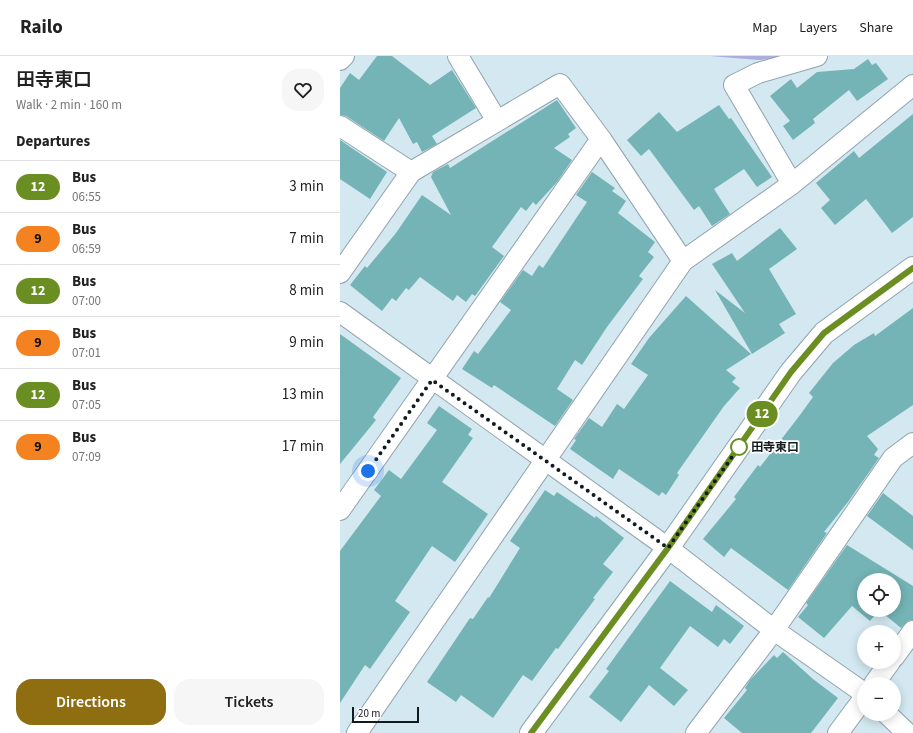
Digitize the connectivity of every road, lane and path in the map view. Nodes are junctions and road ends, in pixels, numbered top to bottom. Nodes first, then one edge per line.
1 (344, 56) edge
2 (458, 56) edge
3 (817, 56) edge
4 (340, 60) edge
5 (913, 85) edge
6 (497, 121) junction
7 (340, 126) edge
8 (601, 139) junction
9 (411, 172) junction
10 (792, 184) junction
11 (683, 261) junction
12 (913, 268) edge
13 (340, 273) edge
14 (340, 312) edge
15 (432, 380) junction
16 (913, 443) edge
17 (547, 460) junction
18 (340, 510) edge
19 (668, 548) junction
20 (774, 630) junction
21 (913, 631) edge
22 (901, 647) edge
23 (857, 688) edge
24 (857, 707) edge
25 (894, 721) edge
26 (357, 733) edge
27 (531, 733) edge
28 (696, 733) edge
29 (838, 733) edge
30 (907, 733) edge

1 - 4 street
2 - 6 street
3 - 10 street
5 - 10 street
6 - 8 street
6 - 9 street
7 - 9 street
8 - 11 street
8 - 15 street
9 - 13 street
10 - 11 street
11 - 17 street
12 - 19 street
14 - 15 street
15 - 17 street
15 - 18 street
16 - 20 street
17 - 19 street
17 - 26 street
19 - 20 street
19 - 27 street
20 - 23 street
20 - 28 street
21 - 22 street
24 - 29 street
25 - 30 street

